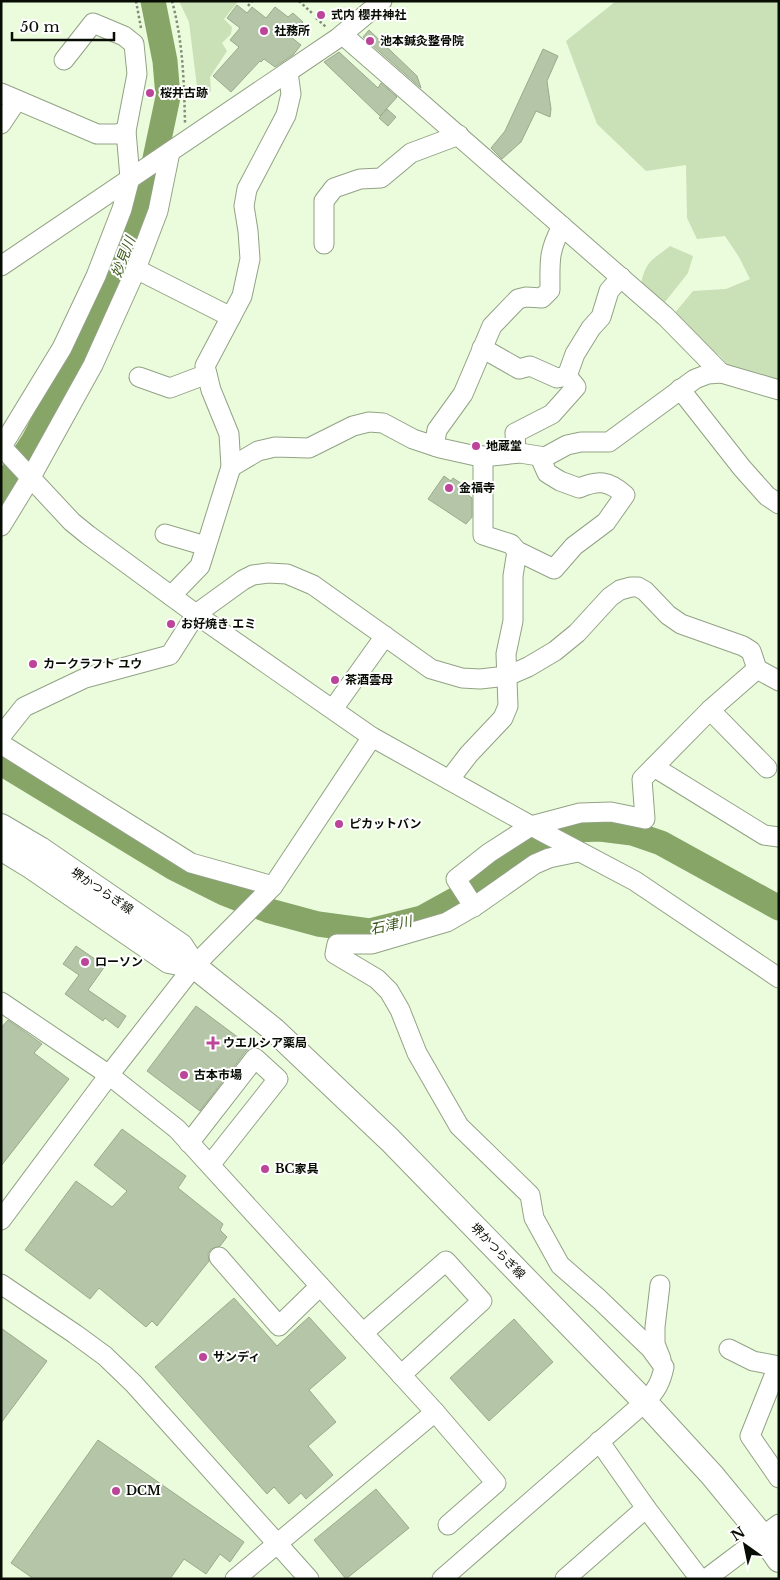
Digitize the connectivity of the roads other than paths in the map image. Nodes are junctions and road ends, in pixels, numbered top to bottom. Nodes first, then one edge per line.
1 (382, 1) edge
2 (335, 31) junction
3 (64, 60) dead end
4 (288, 72) junction
5 (9, 96) edge
6 (1, 124) edge
7 (126, 131) junction
8 (459, 135) junction
9 (174, 149) junction
10 (132, 177) junction
11 (562, 226) junction
12 (324, 244) dead end
13 (1, 266) edge
14 (136, 269) junction
15 (621, 277) junction
16 (231, 317) junction
17 (482, 348) junction
18 (721, 373) junction
19 (207, 374) junction
20 (567, 376) junction
21 (139, 377) dead end
22 (680, 389) junction
23 (779, 390) edge
24 (434, 446) junction
25 (2, 448) edge
26 (516, 454) junction
27 (483, 456) junction
28 (540, 457) junction
29 (231, 467) junction
30 (29, 475) junction
31 (779, 504) edge
32 (1, 526) edge
33 (165, 534) dead end
34 (206, 546) junction
35 (517, 551) junction
36 (171, 596) junction
37 (196, 614) junction
38 (384, 636) junction
39 (757, 668) junction
40 (507, 676) junction
41 (779, 681) edge
42 (332, 709) junction
43 (710, 710) junction
44 (1, 736) edge
45 (372, 737) junction
46 (1, 744) edge
47 (654, 767) junction
48 (767, 768) dead end
49 (449, 780) junction
50 (1, 826) edge
51 (533, 827) junction
52 (779, 836) edge
53 (1, 848) edge
54 (577, 851) junction
55 (269, 889) junction
56 (474, 907) junction
57 (194, 966) junction
58 (779, 978) edge
59 (1, 1002) edge
60 (109, 1074) junction
61 (189, 1143) junction
62 (210, 1165) junction
63 (1, 1220) edge
64 (220, 1257) dead end
65 (1, 1284) edge
66 (660, 1285) dead end
67 (320, 1286) junction
68 (363, 1333) junction
69 (729, 1349) dead end
70 (778, 1366) edge
71 (664, 1367) junction
72 (401, 1375) junction
73 (645, 1402) junction
74 (436, 1412) junction
75 (598, 1441) junction
76 (779, 1478) edge
77 (646, 1508) junction
78 (448, 1525) dead end
79 (771, 1531) edge
80 (277, 1544) junction
81 (779, 1560) edge
82 (235, 1579) edge
83 (309, 1579) edge
84 (442, 1579) edge
85 (565, 1579) edge
86 (700, 1579) edge
87 (706, 1579) edge

1 - 2 street
2 - 4 street
2 - 8 street
3 - 7 street
4 - 9 street
4 - 16 street
5 - 6 street
5 - 7 street
7 - 10 street
8 - 11 street
8 - 12 street
9 - 10 street
9 - 14 street
10 - 13 street
10 - 25 street
11 - 15 street
11 - 17 street
14 - 16 street
14 - 30 street
15 - 18 street
15 - 20 street
16 - 19 street
17 - 20 street
17 - 24 street
18 - 22 street
18 - 23 street
19 - 21 street
19 - 29 street
20 - 26 street
22 - 28 street
22 - 31 street
24 - 27 street
24 - 29 street
25 - 30 street
26 - 27 street
26 - 28 street
27 - 35 street
28 - 35 street
29 - 34 street
30 - 32 street
30 - 36 street
33 - 34 street
34 - 36 street
35 - 40 street
36 - 37 street
37 - 38 street
37 - 42 street
37 - 44 street
38 - 40 street
38 - 42 street
39 - 40 street
39 - 41 street
39 - 43 street
40 - 49 street
42 - 45 street
43 - 47 street
43 - 48 street
45 - 49 street
45 - 55 street
46 - 55 street
47 - 51 street
47 - 52 street
49 - 51 street
50 - 57 main road, 堺かつらぎ線
51 - 54 street
51 - 56 street
53 - 57 main road, 堺かつらぎ線
54 - 56 street
54 - 58 street
55 - 57 street
56 - 71 street
57 - 60 street
57 - 73 main road, 堺かつらぎ線
59 - 60 street
60 - 61 street
60 - 63 street
61 - 62 street
61 - 62 street
62 - 67 street
64 - 67 street
65 - 80 street
66 - 71 street
67 - 68 street
68 - 72 street
68 - 72 street
69 - 70 street
70 - 76 street
71 - 73 street
72 - 74 street
73 - 75 street
73 - 79 main road, 堺かつらぎ線
74 - 78 street
74 - 80 street
75 - 77 street
75 - 84 street
77 - 85 street
77 - 86 street
79 - 81 main road, 堺かつらぎ線
79 - 87 street
80 - 82 street
80 - 83 street

